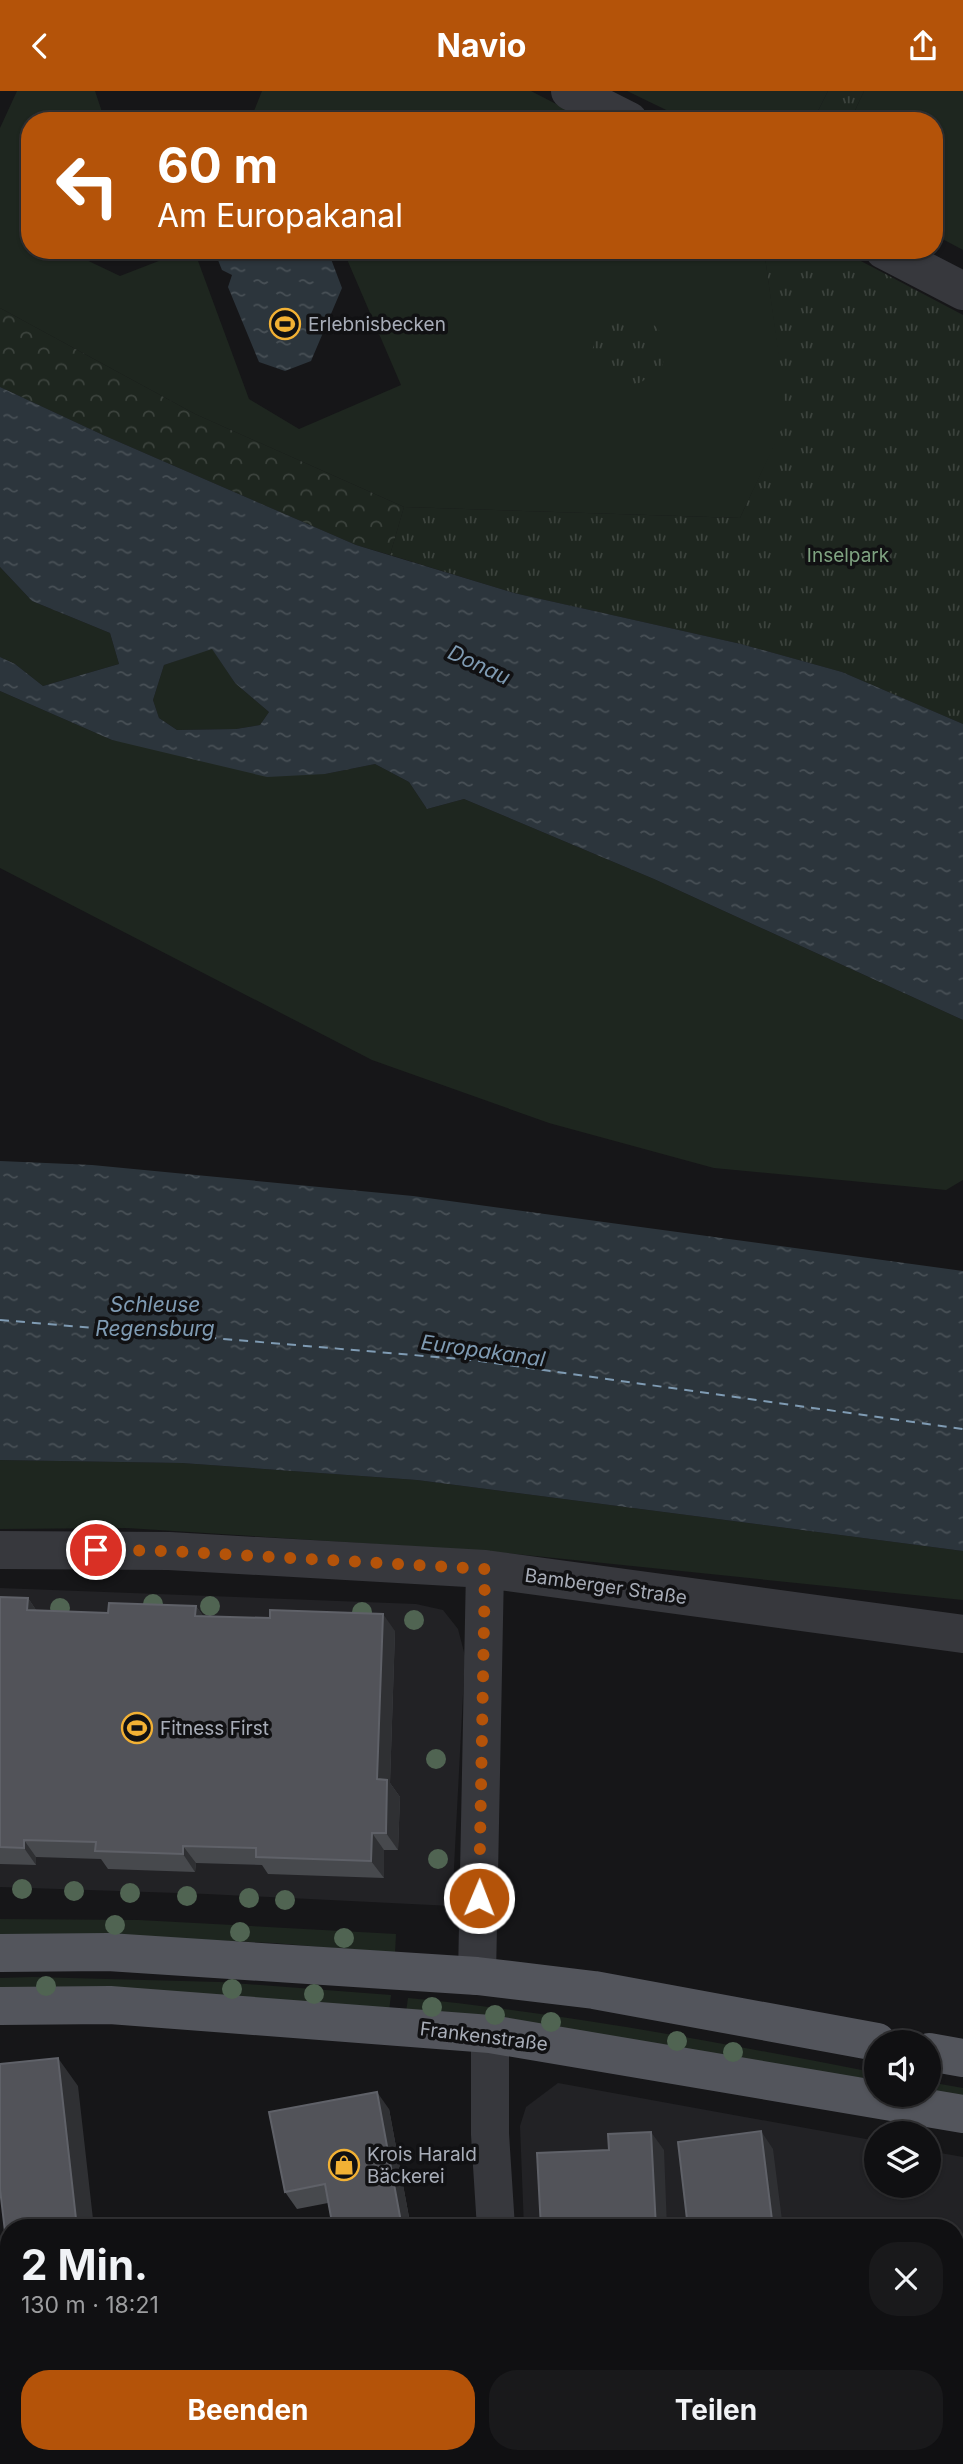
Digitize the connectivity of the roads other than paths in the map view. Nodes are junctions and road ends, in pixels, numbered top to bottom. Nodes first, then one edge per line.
1 (570, 91) edge
2 (611, 112) edge
3 (901, 259) edge
4 (963, 291) edge
5 (0, 1550) edge
6 (485, 1569) junction
7 (963, 1634) edge
8 (0, 1953) edge
9 (477, 1976) junction
10 (0, 2005) edge
11 (490, 2034) junction
12 (864, 2040) edge
13 (941, 2054) edge
14 (963, 2058) edge
15 (963, 2114) edge
16 (495, 2219) edge

1 - 2 street
3 - 4 street
5 - 6 street, Bamberger Straße
6 - 7 street, Bamberger Straße
6 - 9 street
8 - 9 main road
9 - 12 main road
10 - 11 main road, Frankenstraße
11 - 15 main road, Frankenstraße
11 - 16 street
13 - 14 main road

